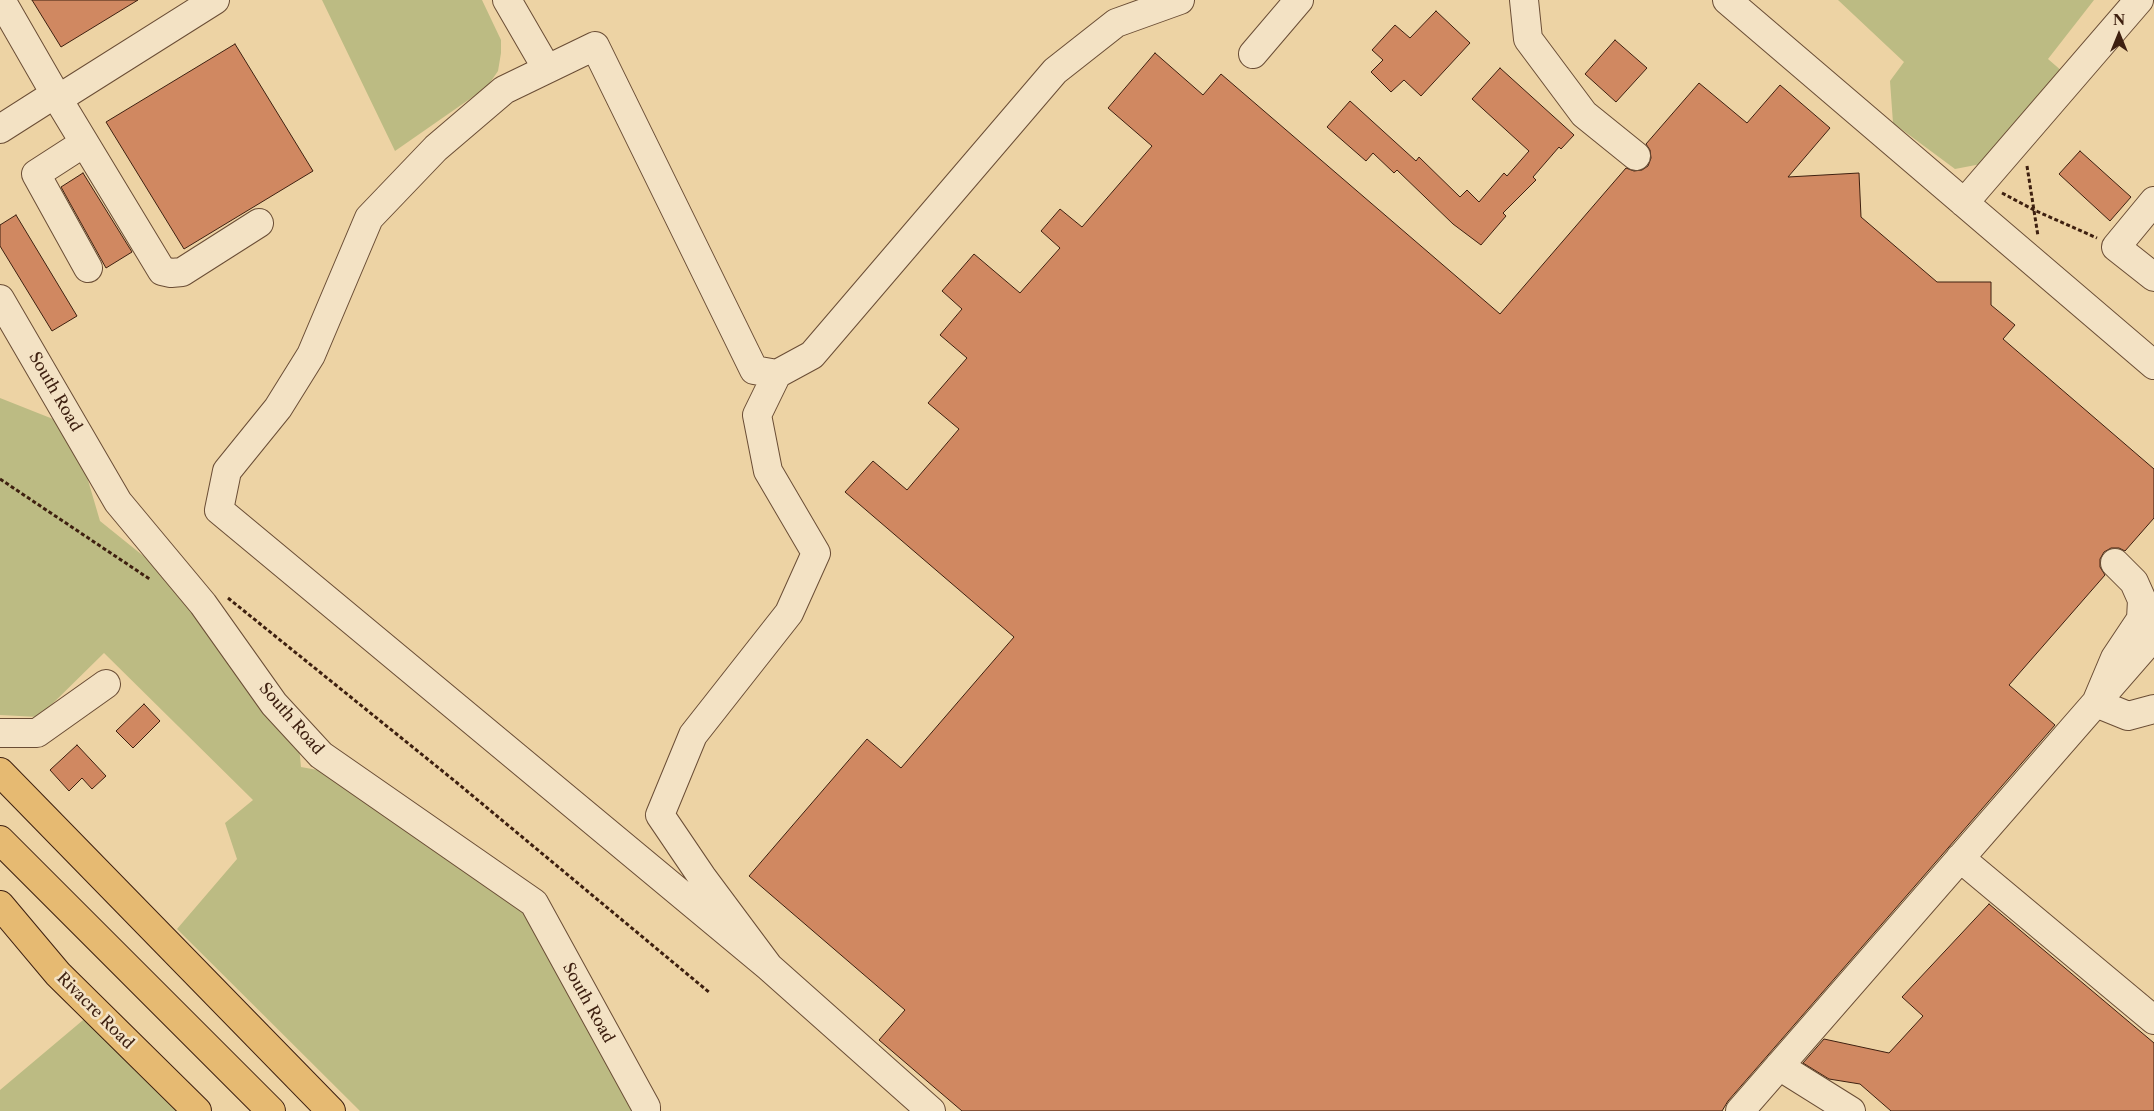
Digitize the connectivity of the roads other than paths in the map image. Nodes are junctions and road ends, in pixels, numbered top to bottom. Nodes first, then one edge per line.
1 (1, 0) edge
2 (215, 0) edge
3 (507, 0) edge
4 (1180, 0) edge
5 (1299, 0) edge
6 (1524, 0) edge
7 (1727, 0) edge
8 (2138, 0) edge
9 (1253, 54) dead end
10 (547, 69) junction
11 (57, 97) junction
12 (0, 129) edge
13 (84, 143) junction
14 (1636, 156) dead end
15 (1964, 202) junction
16 (2154, 202) edge
17 (259, 224) dead end
18 (88, 268) dead end
19 (2154, 277) edge
20 (0, 298) edge
21 (2154, 366) edge
22 (777, 374) junction
23 (2115, 563) dead end
24 (2154, 636) edge
25 (106, 684) dead end
26 (2096, 703) junction
27 (2154, 709) edge
28 (0, 733) edge
29 (0, 772) edge
30 (0, 840) edge
31 (1960, 858) junction
32 (0, 905) edge
33 (769, 967) junction
34 (2154, 1020) edge
35 (1779, 1066) junction
36 (197, 1111) edge
37 (271, 1111) edge
38 (331, 1111) edge
39 (646, 1111) edge
40 (931, 1111) edge
41 (1740, 1111) edge
42 (1851, 1111) edge

1 - 11 street
2 - 11 street
3 - 10 street
4 - 22 street
5 - 9 street
6 - 14 street
7 - 15 street
8 - 15 street
10 - 22 street
10 - 33 street
11 - 12 street
11 - 13 street
13 - 17 street
13 - 18 street
15 - 21 street
16 - 19 street
20 - 39 street, South Road
22 - 33 street
23 - 26 street
24 - 26 street
25 - 28 street
26 - 27 street
26 - 31 street
29 - 38 main road
30 - 37 main road
31 - 34 street
31 - 35 street
32 - 36 main road, Rivacre Road
33 - 40 street
35 - 41 street
35 - 42 street

